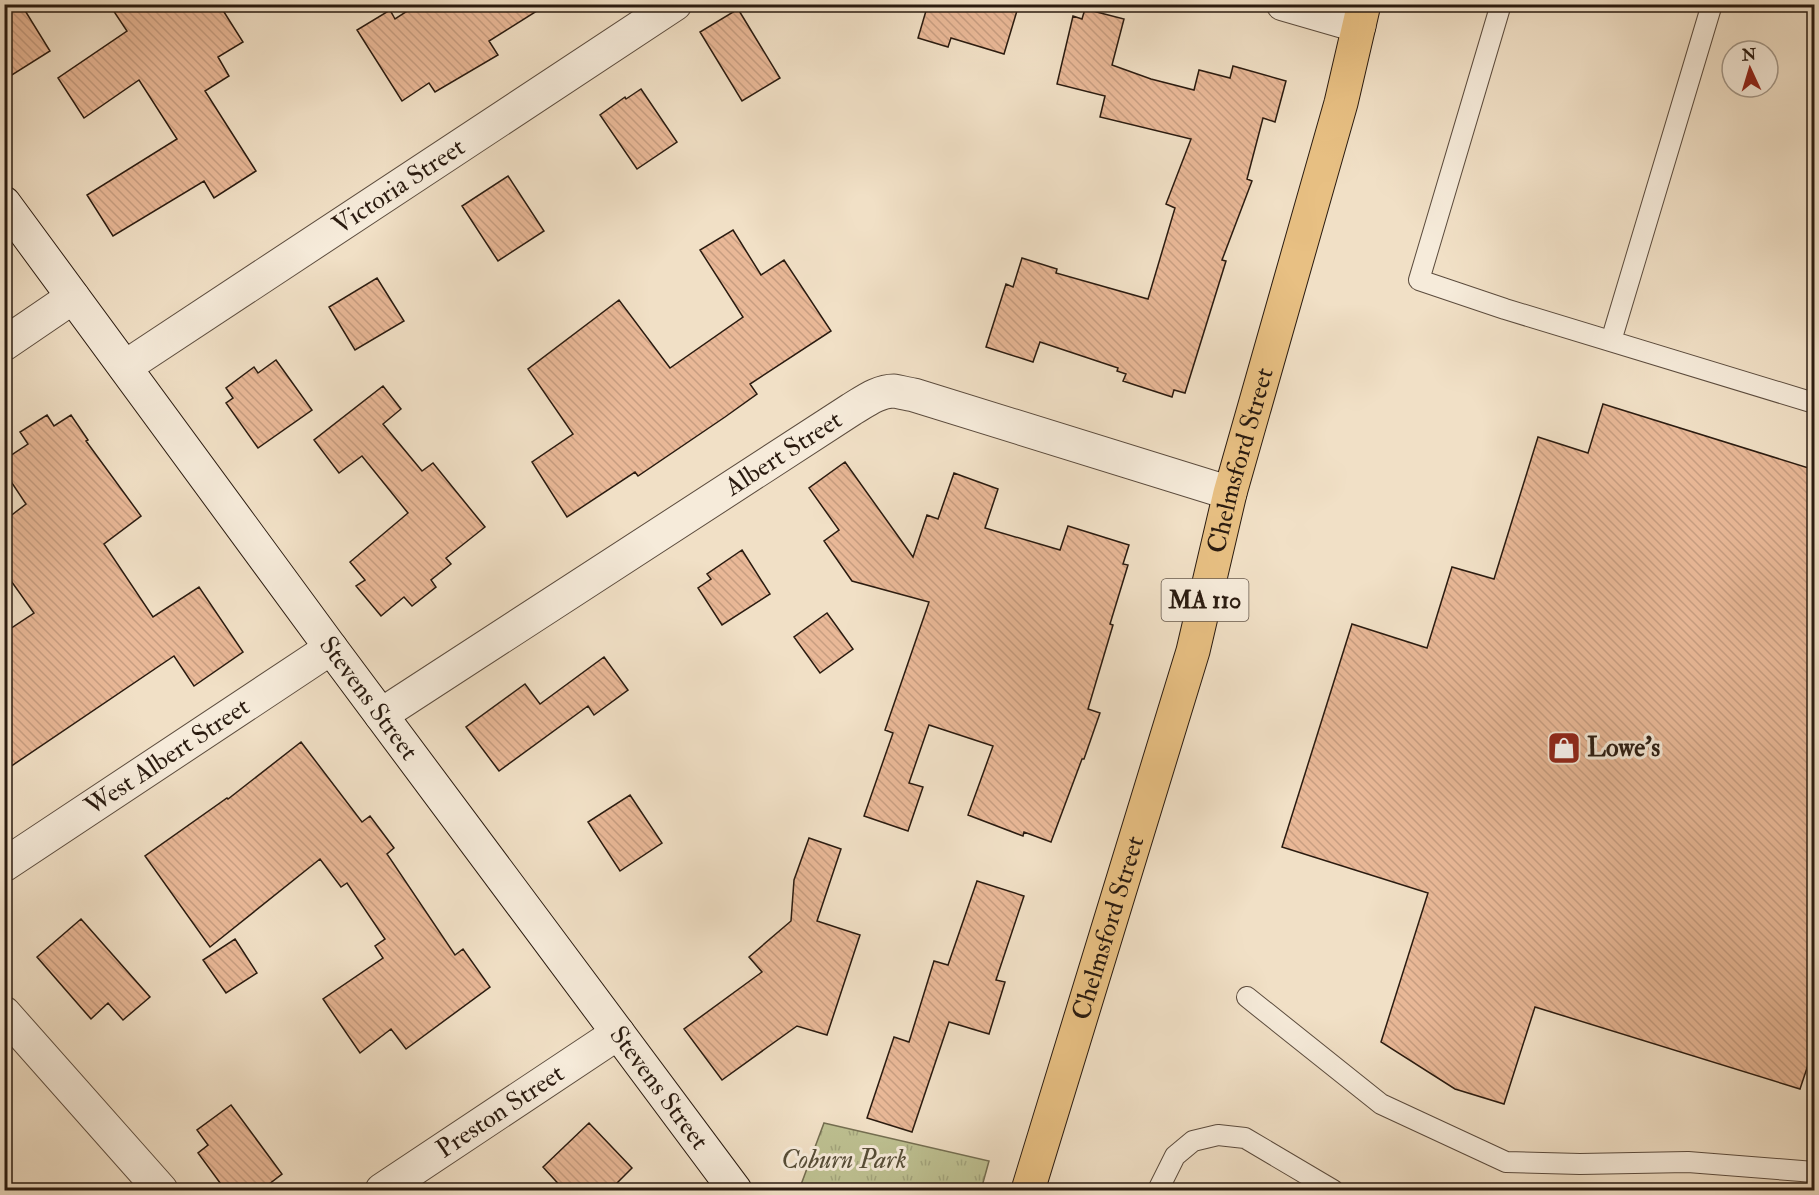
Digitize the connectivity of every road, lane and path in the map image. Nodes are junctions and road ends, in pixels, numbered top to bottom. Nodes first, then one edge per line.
1 (675, 4) edge
2 (1283, 4) edge
3 (1501, 4) edge
4 (1712, 4) edge
5 (1362, 15) edge
6 (4, 203) edge
7 (73, 297) junction
8 (1611, 341) junction
9 (4, 344) edge
10 (125, 367) junction
11 (1815, 403) edge
12 (1230, 494) junction
13 (331, 648) junction
14 (381, 715) junction
15 (4, 865) edge
16 (1248, 997) dead end
17 (4, 1013) edge
18 (618, 1033) junction
19 (1815, 1172) edge
20 (161, 1191) edge
21 (382, 1191) edge
22 (735, 1191) edge
23 (1028, 1191) edge
24 (1158, 1191) edge
25 (1333, 1191) edge

1 - 10 street, Victoria Street
2 - 5 street
3 - 8 lane
4 - 8 lane
5 - 12 main road, Chelmsford Street / MA 110
6 - 7 street, Stevens Street
7 - 9 street
7 - 10 street, Stevens Street
8 - 11 lane
10 - 13 street, Stevens Street
12 - 14 street, Albert Street
12 - 23 main road, Chelmsford Street / MA 110
13 - 14 street, Stevens Street
13 - 15 street, West Albert Street
14 - 18 street, Stevens Street
16 - 19 lane
17 - 20 street
18 - 21 street, Preston Street
18 - 22 street, Stevens Street
24 - 25 lane

